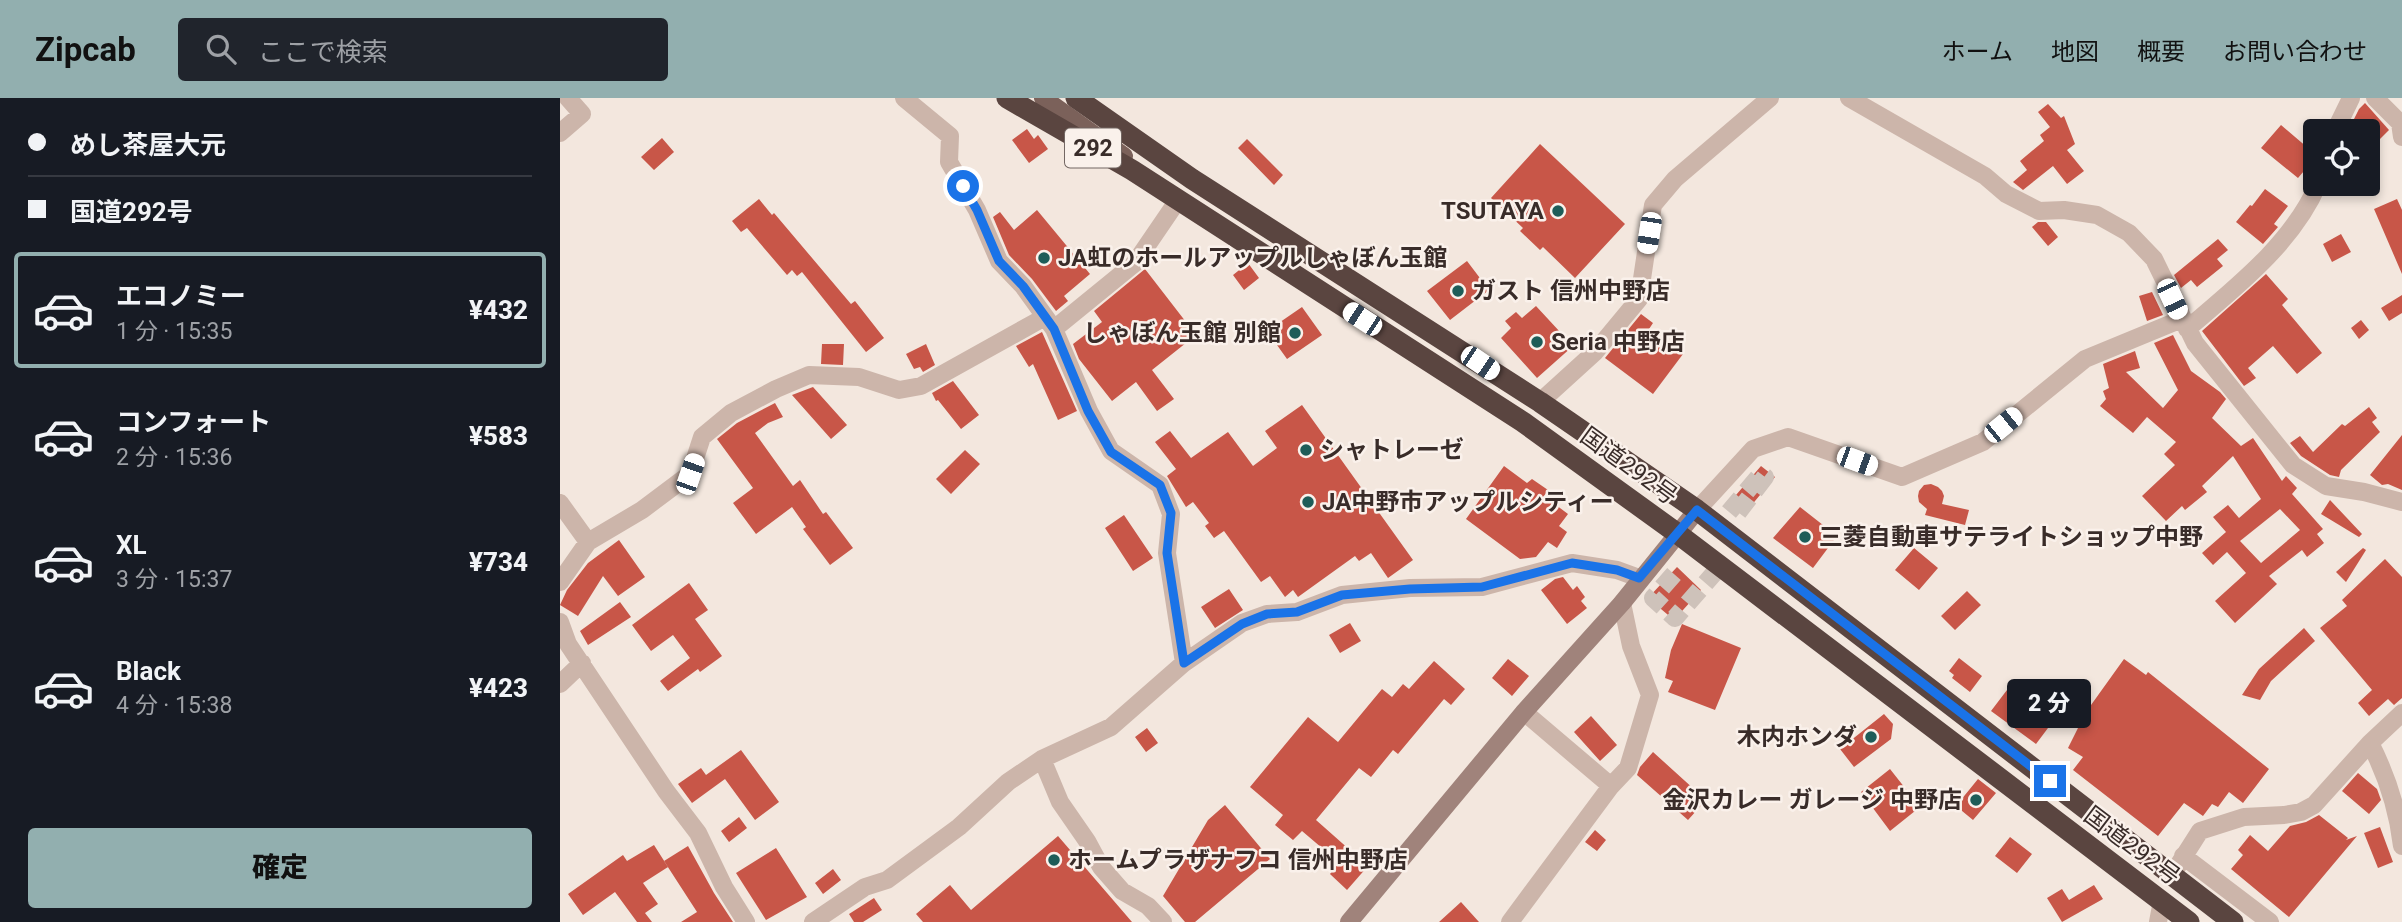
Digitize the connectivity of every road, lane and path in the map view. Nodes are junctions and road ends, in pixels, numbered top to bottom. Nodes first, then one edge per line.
1 (568, 98) edge
2 (904, 98) edge
3 (1007, 98) edge
4 (1043, 98) edge
5 (1053, 98) edge
6 (1076, 98) edge
7 (1770, 98) edge
8 (1849, 98) edge
9 (2351, 98) edge
10 (2375, 98) edge
11 (2341, 119) edge
12 (560, 133) edge
13 (2402, 137) edge
14 (1192, 178) junction
15 (2313, 196) edge
16 (1178, 201) junction
17 (1050, 323) junction
18 (2184, 324) junction
19 (1540, 402) junction
20 (2402, 502) edge
21 (560, 503) edge
22 (1697, 510) junction
23 (1678, 534) junction
24 (588, 542) junction
25 (1639, 578) junction
26 (560, 582) edge
27 (1622, 603) junction
28 (560, 622) edge
29 (564, 642) edge
30 (582, 663) junction
31 (1184, 663) junction
32 (560, 684) edge
33 (1524, 712) junction
34 (2402, 713) edge
35 (2370, 743) junction
36 (1042, 759) junction
37 (1611, 786) junction
38 (2402, 846) edge
39 (2183, 856) junction
40 (2172, 875) junction
41 (2160, 912) edge
42 (746, 922) edge
43 (813, 922) edge
44 (1163, 922) edge
45 (1349, 922) edge
46 (1510, 922) edge
47 (2189, 922) edge
48 (2232, 922) edge
49 (2270, 922) edge

1 - 12 street
2 - 17 street
3 - 16 highway, 国道292号 / 292
4 - 16 main road
5 - 14 main road
6 - 14 highway, 国道292号 / 292
7 - 19 street
8 - 18 street
9 - 11 street
10 - 13 street
14 - 19 highway, 国道292号 / 292
15 - 18 street
16 - 17 street
16 - 23 highway, 国道292号 / 292
17 - 24 street
17 - 31 street
18 - 20 street
18 - 22 street
19 - 22 highway, 国道292号 / 292
21 - 24 street
22 - 23 street
22 - 40 highway, 国道292号 / 292
23 - 25 street
23 - 41 highway, 国道292号 / 292
24 - 26 street
25 - 27 street
25 - 31 street
27 - 33 street
27 - 37 street
28 - 29 street
29 - 30 street
30 - 32 street
30 - 42 street
31 - 36 street
33 - 37 street
33 - 45 street
34 - 35 street
35 - 38 street
35 - 39 street
36 - 43 street
36 - 44 street
37 - 46 street
39 - 40 street
39 - 49 street
40 - 48 highway, 国道292号 / 292
41 - 47 highway, 国道292号 / 292

